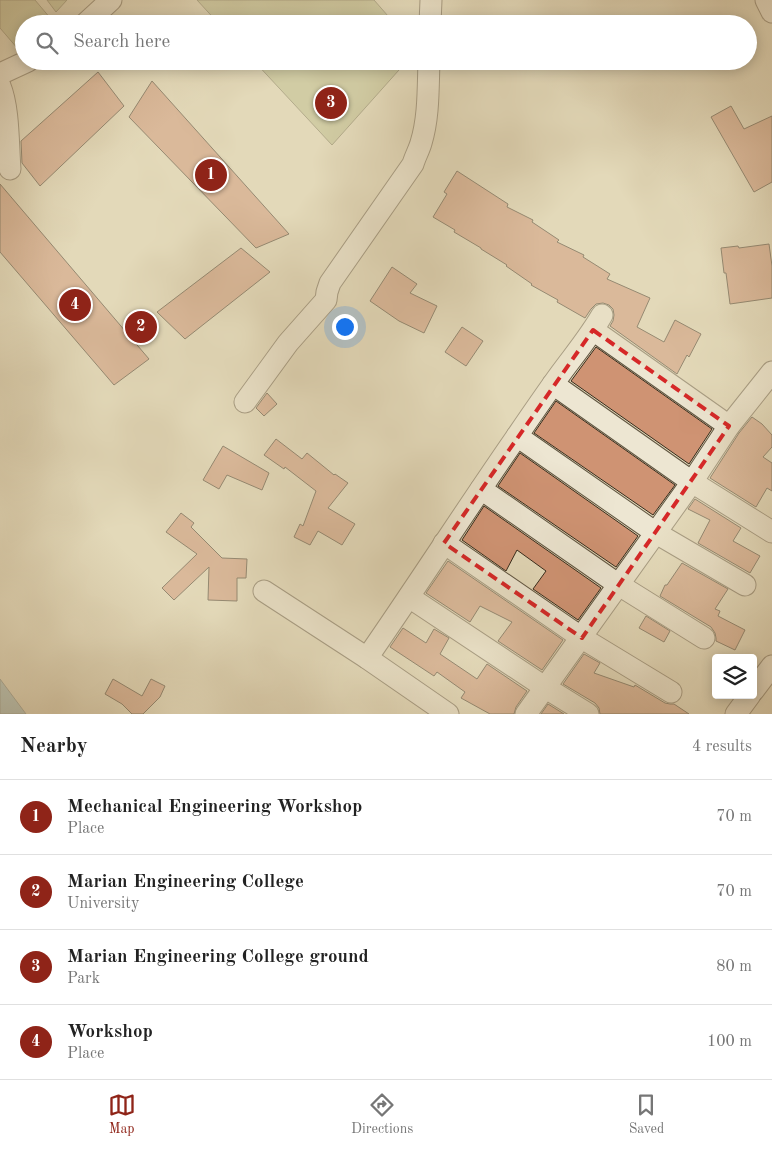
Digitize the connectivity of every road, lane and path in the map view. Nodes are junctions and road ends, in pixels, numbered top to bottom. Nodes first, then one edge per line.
1 (111, 0) edge
2 (430, 0) edge
3 (766, 0) edge
4 (772, 12) edge
5 (95, 15) edge
6 (430, 15) edge
7 (15, 67) edge
8 (429, 70) edge
9 (0, 74) edge
10 (0, 86) edge
11 (10, 169) dead end
12 (772, 372) edge
13 (552, 384) junction
14 (245, 402) dead end
15 (729, 426) junction
16 (516, 436) junction
17 (692, 482) junction
18 (480, 489) junction
19 (772, 532) edge
20 (656, 533) junction
21 (444, 543) junction
22 (619, 584) junction
23 (745, 585) dead end
24 (264, 591) dead end
25 (410, 597) junction
26 (582, 638) junction
27 (704, 638) dead end
28 (367, 658) junction
29 (772, 666) edge
30 (757, 686) edge
31 (546, 688) junction
32 (672, 692) dead end
33 (747, 699) edge
34 (448, 714) edge
35 (526, 714) edge
36 (588, 714) edge
37 (736, 714) edge

1 - 5 street
2 - 6 street
3 - 4 street
7 - 9 street
8 - 14 street
10 - 11 street
12 - 15 street
13 - 15 street
13 - 16 street
13 - 17 street
15 - 17 street
16 - 18 street
16 - 20 street
17 - 19 street
17 - 20 street
18 - 21 street
18 - 22 street
20 - 22 street
20 - 23 street
21 - 25 street
21 - 26 street
22 - 26 street
22 - 27 street
24 - 28 street
25 - 28 street
25 - 31 street
26 - 31 street
26 - 32 street
28 - 34 street
29 - 30 street
31 - 35 street
31 - 36 street
33 - 37 street

